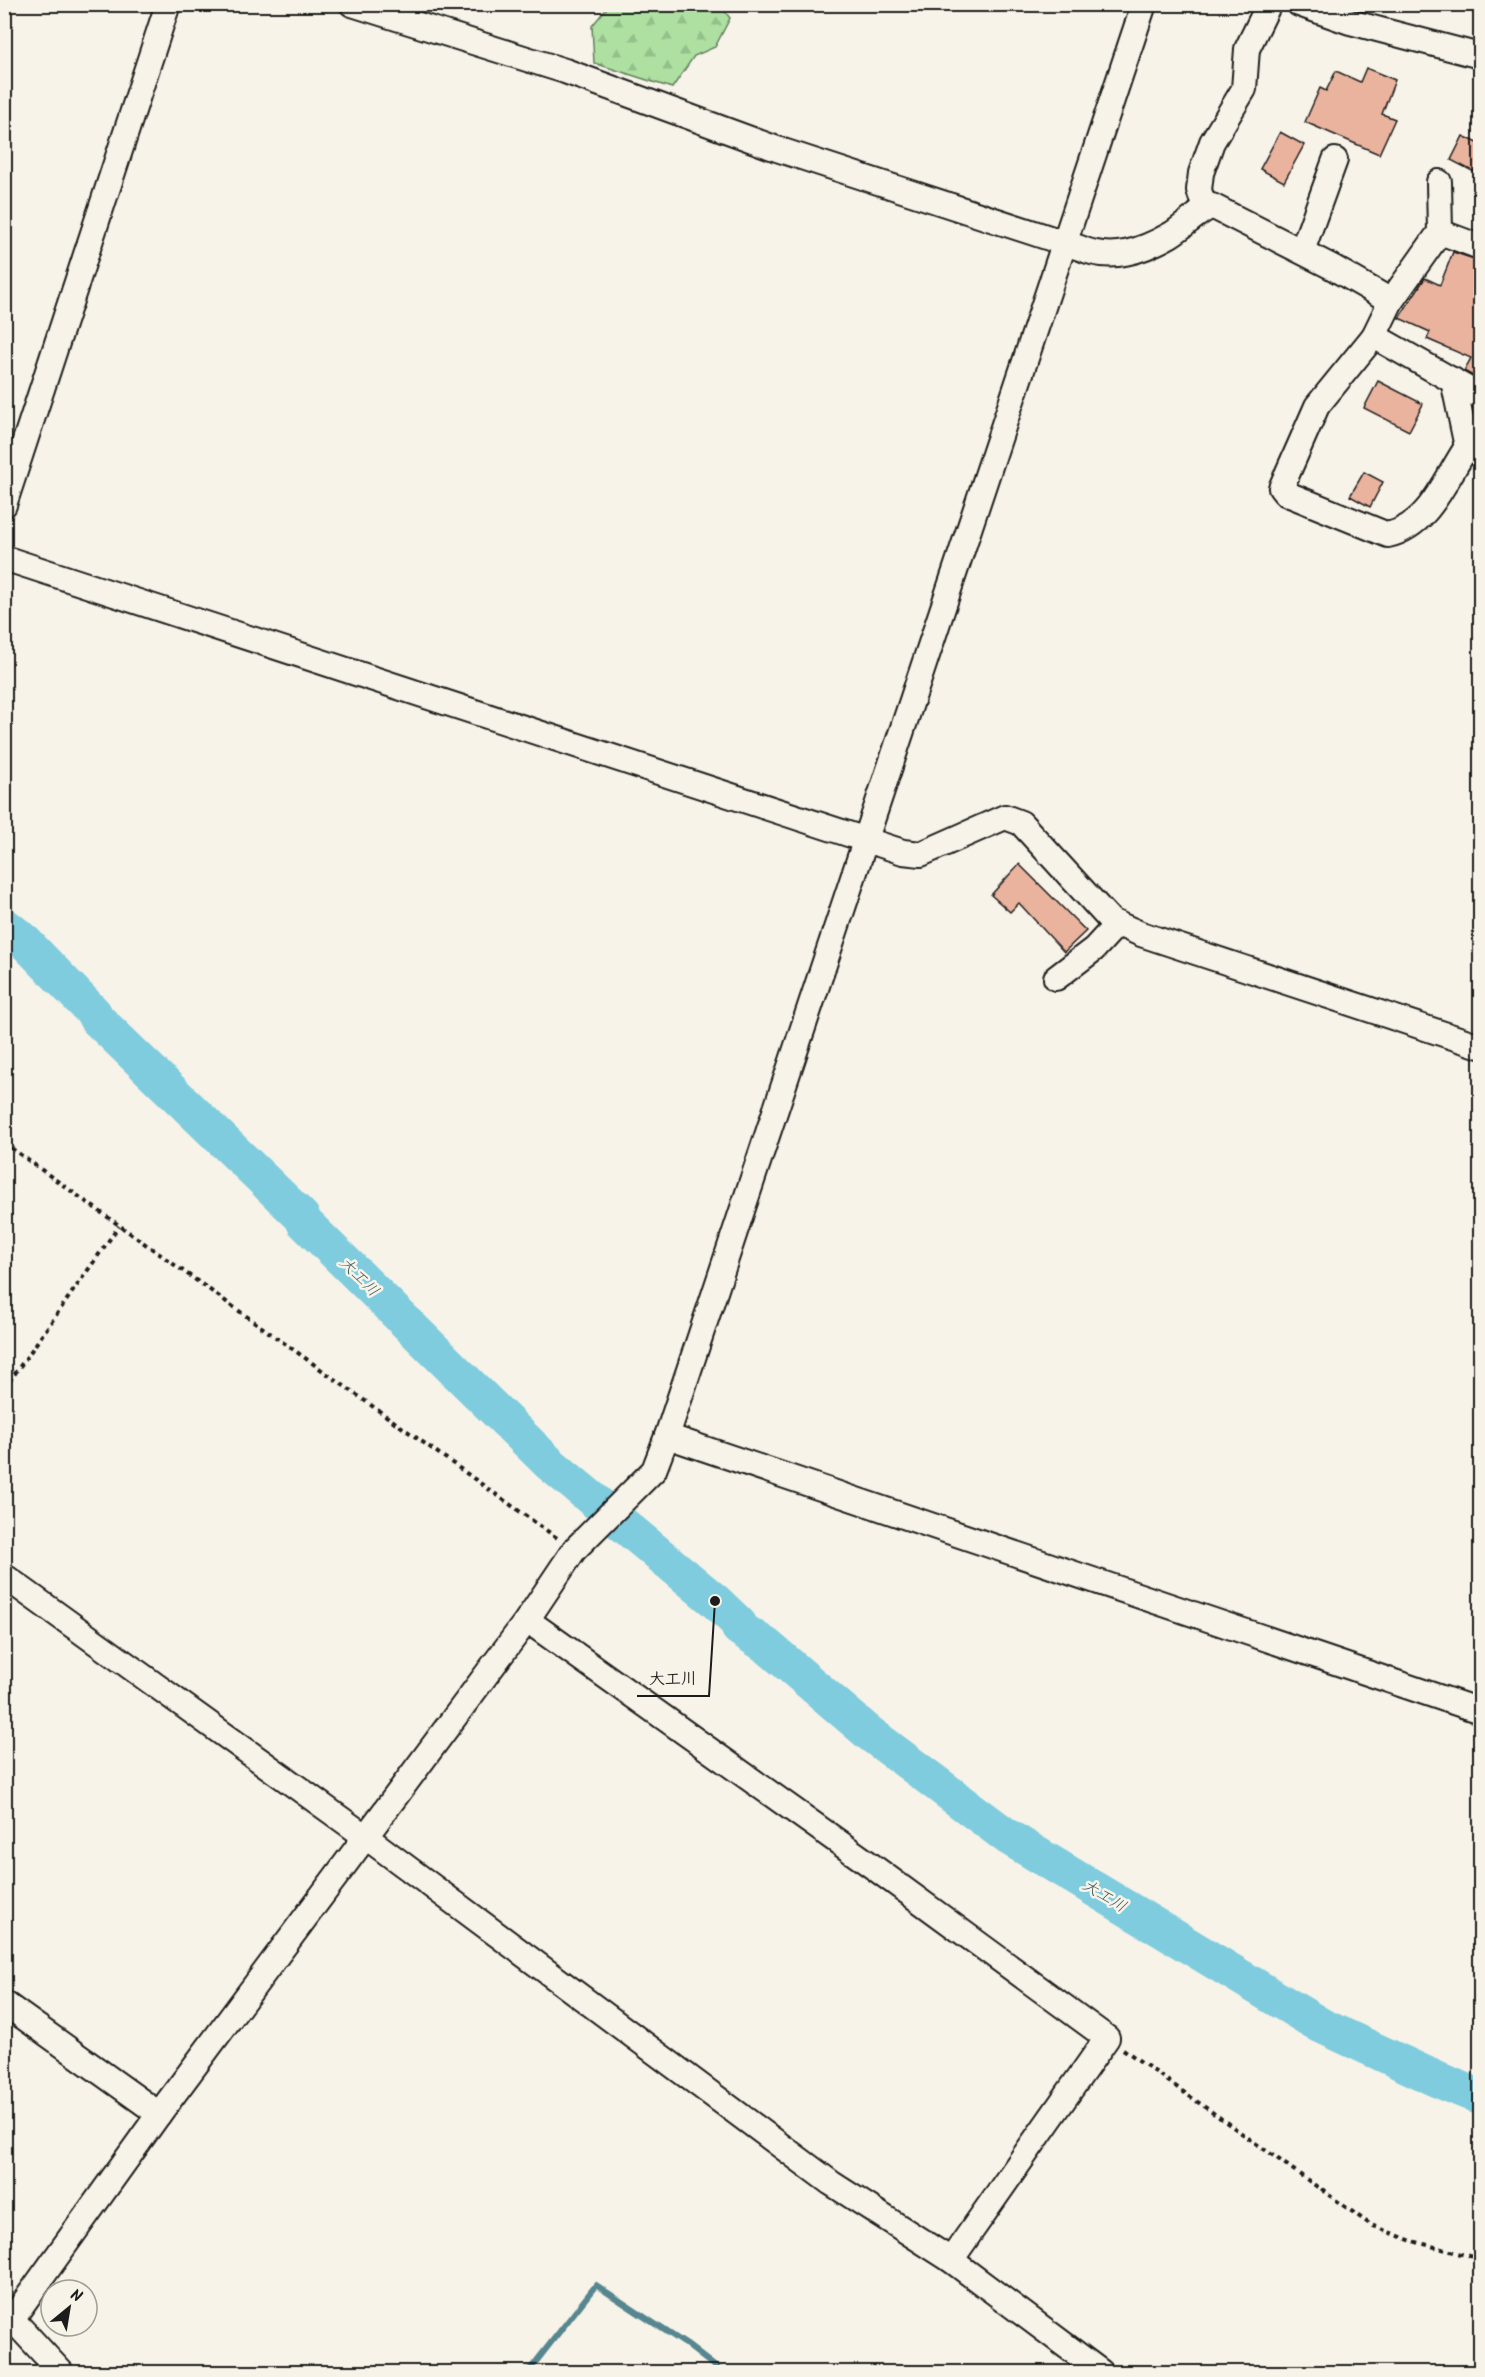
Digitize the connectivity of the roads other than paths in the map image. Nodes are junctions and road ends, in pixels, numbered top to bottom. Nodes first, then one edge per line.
1 (168, 4) edge
2 (352, 4) edge
3 (1144, 4) edge
4 (1269, 4) edge
5 (1299, 4) edge
6 (1480, 56) edge
7 (1335, 160) dead end
8 (1439, 182) dead end
9 (1205, 209) junction
10 (1440, 232) junction
11 (1064, 243) junction
12 (1480, 247) edge
13 (1302, 251) junction
14 (1391, 301) junction
15 (1374, 336) junction
16 (1453, 380) junction
17 (1480, 396) edge
18 (1474, 450) edge
19 (4, 505) edge
20 (4, 558) edge
21 (868, 838) junction
22 (1118, 924) junction
23 (1056, 978) dead end
24 (1480, 1046) edge
25 (667, 1436) junction
26 (4, 1576) edge
27 (527, 1620) junction
28 (1480, 1711) edge
29 (366, 1837) junction
30 (4, 2003) edge
31 (159, 2114) junction
32 (951, 2260) junction
33 (61, 2373) edge
34 (1101, 2373) edge

1 - 19 street
2 - 11 street
3 - 11 street
4 - 9 street
5 - 6 street
7 - 13 street
8 - 10 street
9 - 11 street
9 - 13 street
10 - 12 street
10 - 14 street
11 - 21 street
13 - 14 street
14 - 15 street
15 - 16 street
15 - 18 street
16 - 17 street
16 - 18 street
20 - 21 street
21 - 22 street
21 - 25 street
22 - 23 street
22 - 24 street
25 - 27 street
25 - 28 street
26 - 29 street
27 - 29 street
27 - 32 street
29 - 31 street
29 - 32 street
30 - 31 street
31 - 33 street
32 - 34 street

